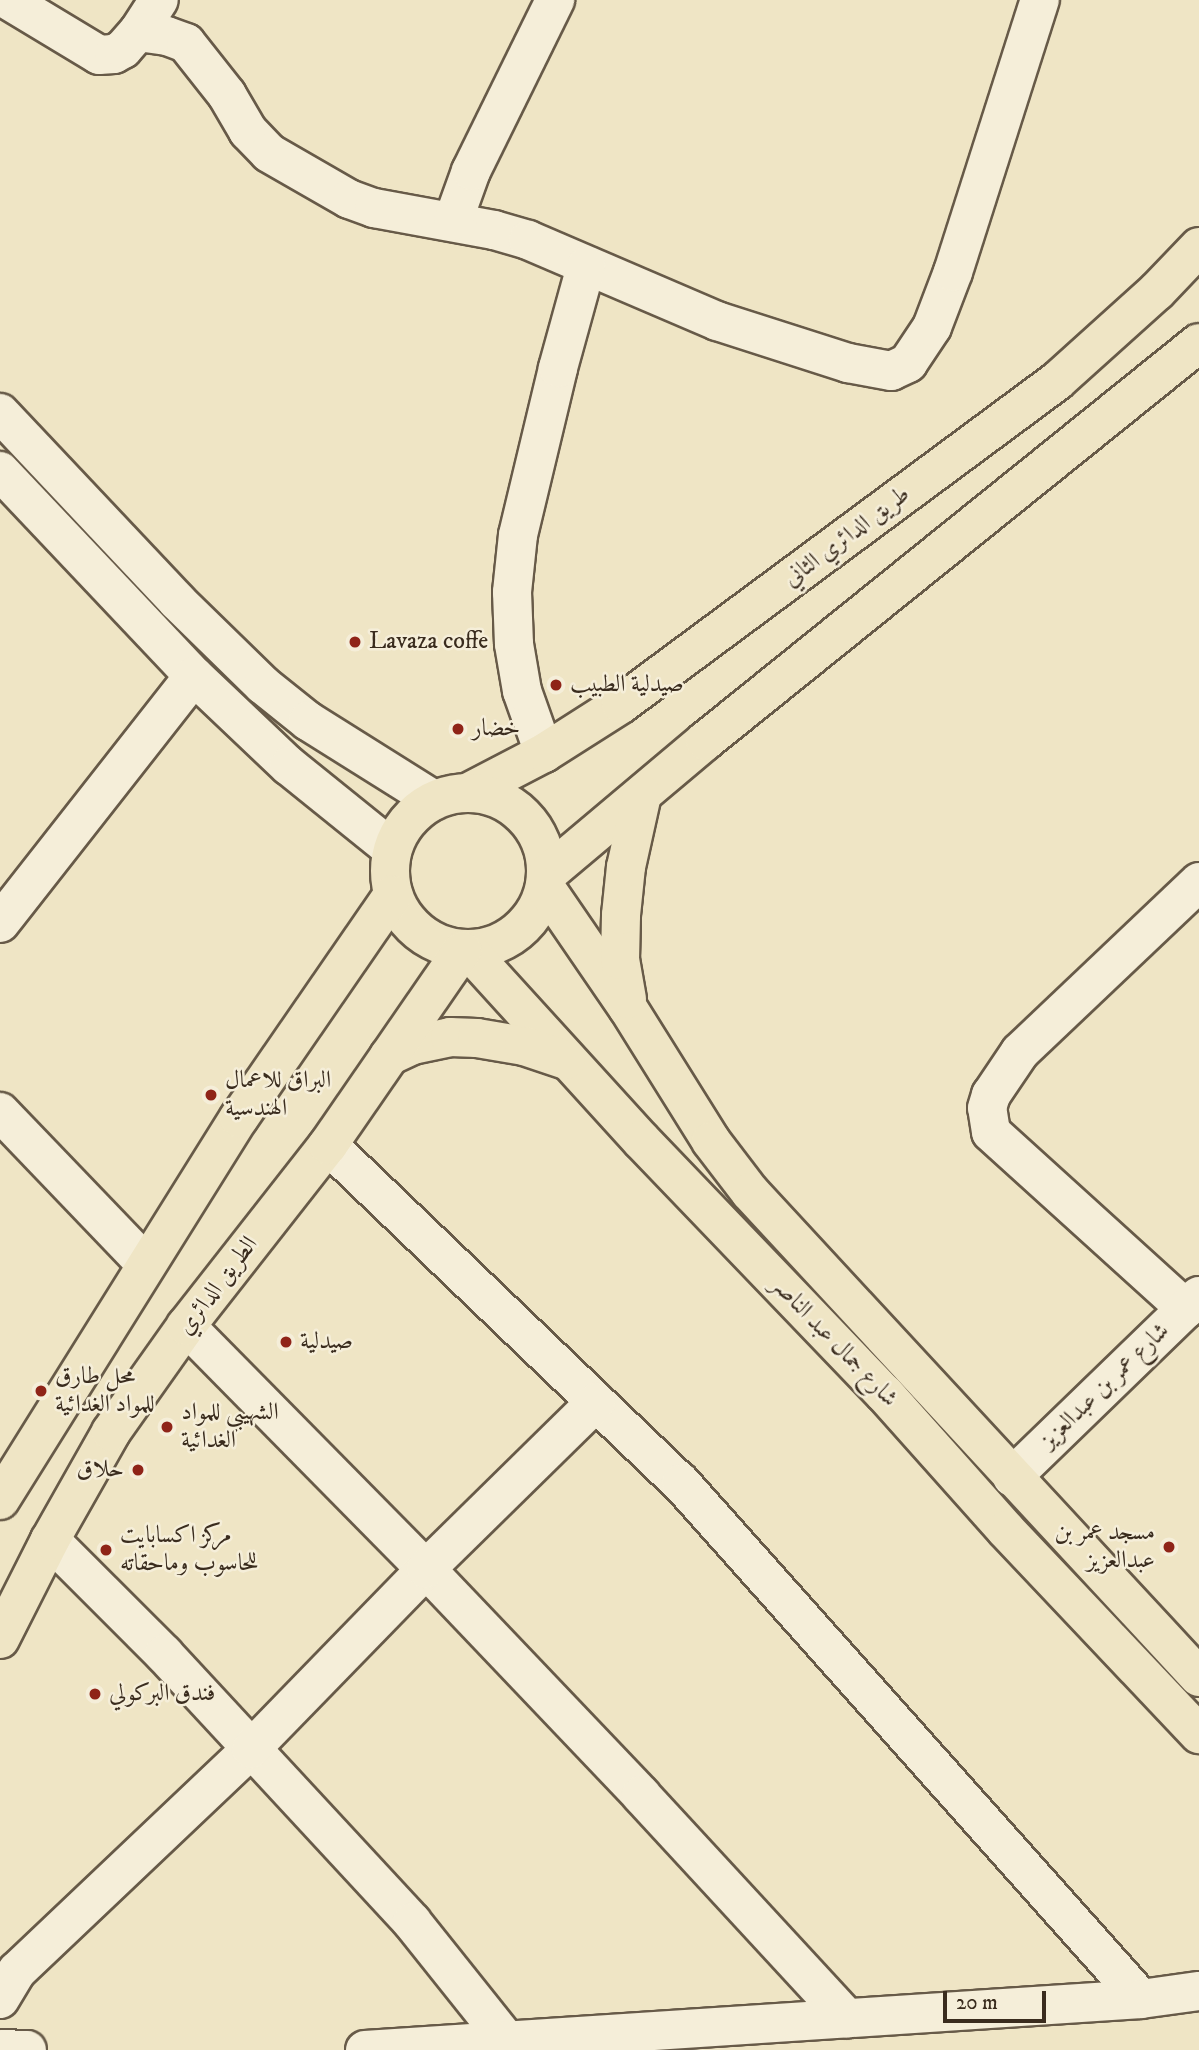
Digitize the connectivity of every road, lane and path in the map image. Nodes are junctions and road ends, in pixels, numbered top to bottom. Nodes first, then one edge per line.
1 (8, 0) edge
2 (159, 0) edge
3 (555, 0) edge
4 (1040, 0) edge
5 (138, 32) junction
6 (453, 220) junction
7 (1199, 247) edge
8 (586, 266) junction
9 (1199, 343) edge
10 (0, 413) edge
11 (0, 471) edge
12 (194, 676) junction
13 (544, 753) junction
14 (642, 795) junction
15 (451, 796) junction
16 (392, 849) junction
17 (546, 880) junction
18 (1199, 882) edge
19 (393, 895) junction
20 (0, 923) edge
21 (466, 951) junction
22 (628, 1008) junction
23 (389, 1056) junction
24 (569, 1062) junction
25 (0, 1112) edge
26 (328, 1145) junction
27 (146, 1264) junction
28 (1192, 1302) edge
29 (186, 1326) junction
30 (596, 1402) junction
31 (1012, 1477) junction
32 (1, 1495) edge
33 (50, 1540) junction
34 (426, 1569) junction
35 (0, 1639) edge
36 (1199, 1677) edge
37 (1199, 1734) edge
38 (251, 1749) junction
39 (1199, 1991) edge
40 (1141, 1998) junction
41 (0, 1999) edge
42 (847, 2018) junction
43 (682, 2039) edge
44 (507, 2041) junction
45 (433, 2048) edge
46 (0, 2049) edge
47 (27, 2050) edge
48 (365, 2050) edge

1 - 5 street
2 - 5 street
3 - 6 street
4 - 8 street
5 - 6 street
6 - 8 street
7 - 13 main road, طريق الدائري الثاني
8 - 13 street
9 - 14 main road
10 - 15 street
11 - 12 street
12 - 16 street
12 - 20 street
13 - 15 main road, طريق الدائري الثاني
14 - 17 main road
14 - 22 main road
15 - 16 main road
15 - 17 main road
16 - 19 main road
17 - 21 main road
17 - 22 main road, شارع جمال عبد الناصر
18 - 28 street
19 - 21 main road
19 - 27 main road
21 - 23 main road, الطريق الدائري
21 - 24 main road, شارع جمال عبد الناصر
22 - 31 main road, شارع جمال عبد الناصر
23 - 24 main road
23 - 26 main road, الطريق الدائري
24 - 37 main road, شارع جمال عبد الناصر
25 - 27 street
26 - 29 main road, الطريق الدائري
26 - 30 street
27 - 32 main road
28 - 31 street, شارع عمر بن عبدالعزيز
29 - 33 main road, الطريق الدائري
29 - 34 street
30 - 34 street
30 - 40 street
31 - 36 main road, شارع جمال عبد الناصر
33 - 35 main road, الطريق الدائري
33 - 38 street
34 - 38 street
34 - 42 street
38 - 41 street
38 - 44 street
39 - 40 street
40 - 42 street
42 - 43 street
43 - 44 street
44 - 45 street
45 - 48 street
46 - 47 street

